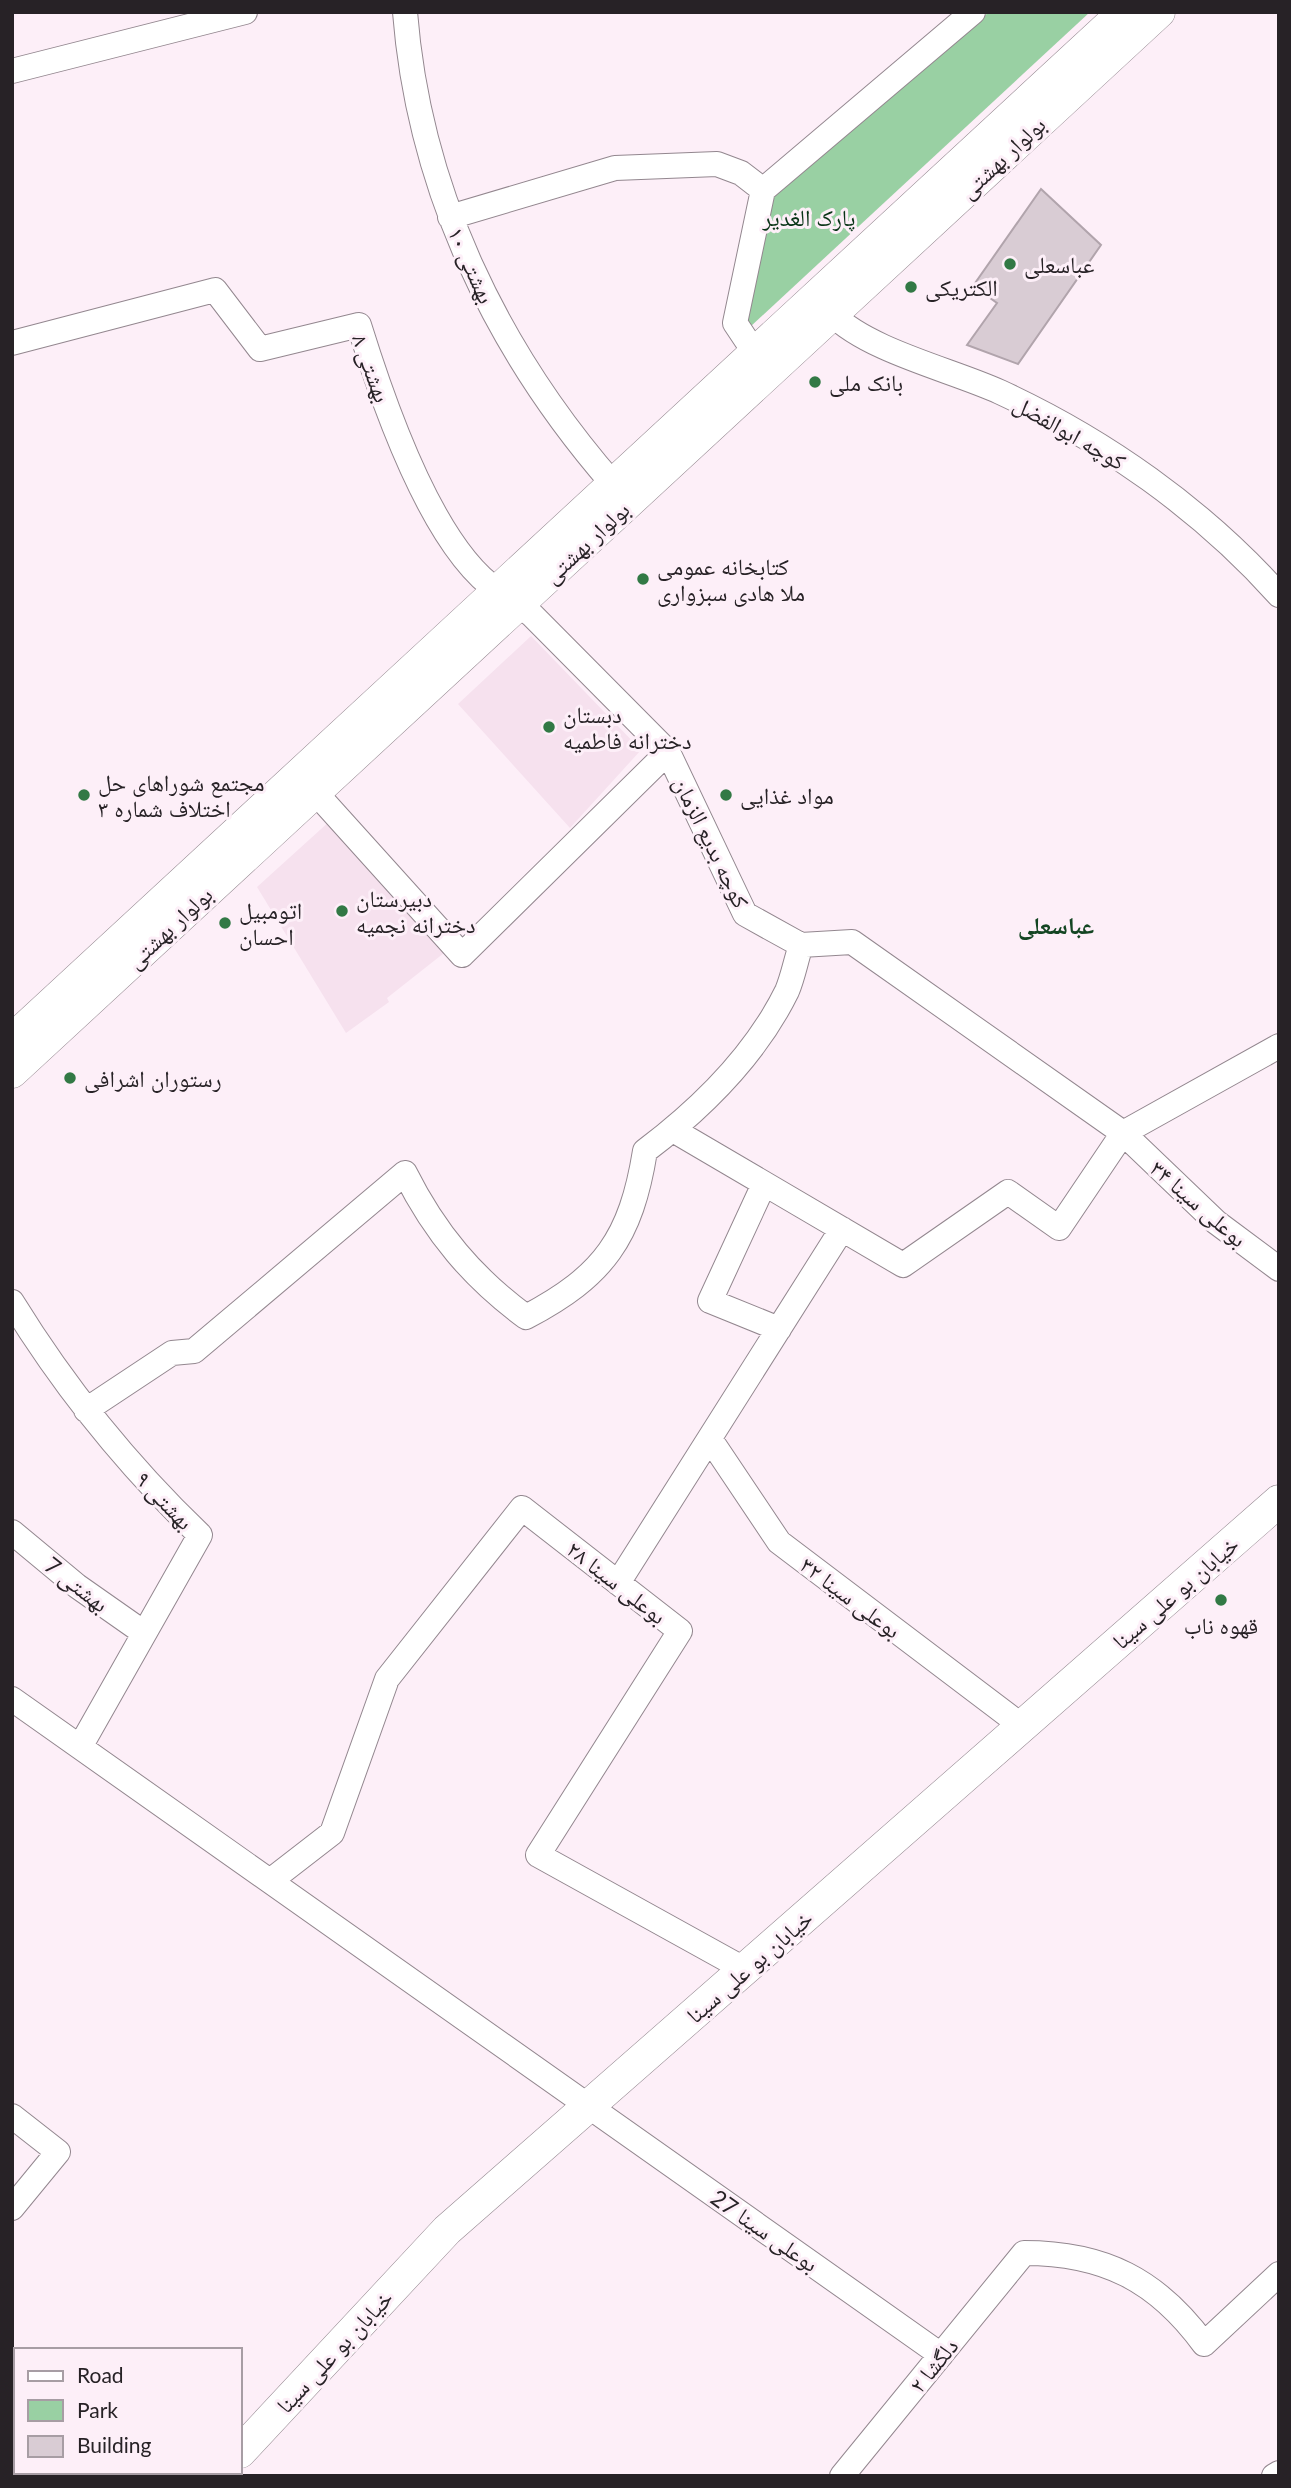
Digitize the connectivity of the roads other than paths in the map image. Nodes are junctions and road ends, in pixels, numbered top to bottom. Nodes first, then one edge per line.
1 (245, 12) edge
2 (405, 12) edge
3 (973, 12) edge
4 (1124, 12) edge
5 (1159, 12) edge
6 (12, 71) edge
7 (764, 190) junction
8 (450, 217) junction
9 (832, 314) junction
10 (12, 343) edge
11 (755, 353) junction
12 (613, 484) junction
13 (1279, 595) edge
14 (508, 598) junction
15 (668, 752) junction
16 (315, 792) junction
17 (801, 945) junction
18 (12, 1040) edge
19 (1279, 1046) edge
20 (12, 1072) edge
21 (673, 1130) junction
22 (1123, 1133) junction
23 (764, 1184) junction
24 (842, 1229) junction
25 (1279, 1269) edge
26 (12, 1302) edge
27 (779, 1329) junction
28 (86, 1410) junction
29 (710, 1439) junction
30 (1279, 1501) edge
31 (12, 1532) edge
32 (618, 1584) junction
33 (144, 1633) junction
34 (12, 1699) edge
35 (1022, 1726) junction
36 (80, 1747) junction
37 (270, 1881) junction
38 (744, 1969) junction
39 (588, 2106) junction
40 (12, 2116) edge
41 (12, 2208) edge
42 (1279, 2274) edge
43 (941, 2355) junction
44 (242, 2450) edge
45 (842, 2476) edge

1 - 6 street
2 - 8 street, بهشتی ۱۰
3 - 7 street
4 - 11 main road, بولوار بهشتی
5 - 9 main road, بولوار بهشتی
7 - 8 street
7 - 11 street
8 - 12 street, بهشتی ۱۰
9 - 13 street, کوچه ابوالفضل
9 - 14 main road, بولوار بهشتی
10 - 14 street, بهشتی ۸
11 - 12 main road, بولوار بهشتی
12 - 14 main road, بولوار بهشتی
14 - 15 street, کوچه بدیع الزمان
14 - 16 main road, بولوار بهشتی
14 - 18 main road, بولوار بهشتی
15 - 16 street
15 - 17 street, کوچه بدیع الزمان
16 - 20 main road, بولوار بهشتی
17 - 21 street
17 - 22 street, بوعلی سینا ۳۴
19 - 22 street
21 - 23 street
21 - 28 street
22 - 24 street
22 - 25 street, بوعلی سینا ۳۴
23 - 24 street
23 - 27 street
24 - 27 street
26 - 28 street, بهشتی ۹
27 - 29 street
28 - 33 street, بهشتی ۹
29 - 32 street
29 - 35 street, بوعلی سینا ۳۲
30 - 35 main road, خیابان بو علی سینا
31 - 33 street, بهشتی 7
32 - 37 street, بوعلی سینا ۲۸
32 - 38 street, بوعلی سینا ۲۸
33 - 36 street, بهشتی ۹
34 - 36 street, بوعلی سینا 27
35 - 38 main road, خیابان بو علی سینا
36 - 37 street, بوعلی سینا 27
37 - 39 street, بوعلی سینا 27
38 - 39 main road, خیابان بو علی سینا
39 - 43 street, بوعلی سینا 27
39 - 44 main road, خیابان بو علی سینا
40 - 41 street
42 - 43 street, دلگشا ۲
43 - 45 street, دلگشا ۲

